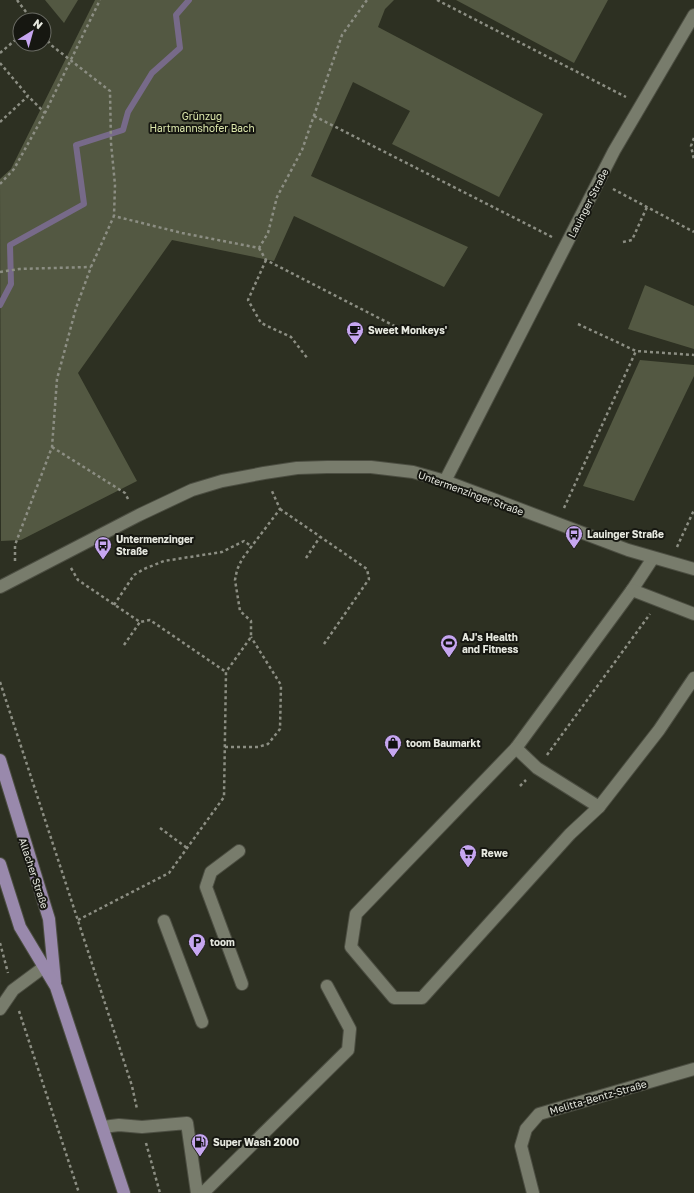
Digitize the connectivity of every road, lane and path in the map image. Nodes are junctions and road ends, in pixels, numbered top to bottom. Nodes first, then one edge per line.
1 (17, 0) edge
2 (100, 0) edge
3 (367, 0) edge
4 (437, 0) edge
5 (26, 12) edge
6 (694, 15) edge
7 (12, 43) edge
8 (52, 46) edge
9 (0, 53) edge
10 (70, 59) junction
11 (0, 63) edge
12 (28, 96) junction
13 (641, 105) junction
14 (45, 113) junction
15 (314, 116) junction
16 (0, 122) edge
17 (694, 138) edge
18 (694, 160) edge
19 (599, 181) junction
20 (0, 184) edge
21 (647, 207) junction
22 (114, 216) junction
23 (694, 232) edge
24 (623, 242) dead end
25 (567, 244) junction
26 (259, 248) junction
27 (266, 260) junction
28 (91, 267) junction
29 (0, 272) edge
30 (578, 324) dead end
31 (408, 333) dead end
32 (636, 351) junction
33 (694, 355) edge
34 (308, 359) dead end
35 (52, 447) junction
36 (264, 473) junction
37 (445, 481) junction
38 (280, 509) junction
39 (694, 510) edge
40 (139, 515) junction
41 (556, 524) junction
42 (320, 537) junction
43 (252, 547) junction
44 (64, 555) junction
45 (306, 558) dead end
46 (653, 558) junction
47 (670, 562) junction
48 (694, 569) edge
49 (15, 580) junction
50 (0, 587) edge
51 (632, 590) junction
52 (660, 601) junction
53 (114, 605) junction
54 (694, 614) edge
55 (140, 622) junction
56 (251, 637) junction
57 (324, 644) dead end
58 (124, 645) dead end
59 (226, 672) junction
60 (694, 678) edge
61 (0, 682) edge
62 (225, 747) junction
63 (516, 748) junction
64 (0, 760) edge
65 (537, 768) junction
66 (520, 786) dead end
67 (599, 807) junction
68 (160, 828) dead end
69 (187, 848) junction
70 (239, 850) dead end
71 (0, 864) edge
72 (78, 920) junction
73 (164, 921) dead end
74 (0, 943) edge
75 (44, 966) junction
76 (242, 984) dead end
77 (326, 986) dead end
78 (56, 987) junction
79 (13, 990) junction
80 (0, 1009) edge
81 (202, 1022) dead end
82 (694, 1069) edge
83 (103, 1127) junction
84 (142, 1128) junction
85 (80, 1193) edge
86 (124, 1193) edge
87 (160, 1193) edge
88 (197, 1193) edge
89 (203, 1193) edge
90 (533, 1193) edge

1 - 5 path
2 - 10 path
3 - 15 path
4 - 13 path
6 - 13 street, Lauinger Straße
7 - 9 path
8 - 10 path
10 - 14 path
10 - 22 path
11 - 12 path
12 - 14 path
12 - 16 path
13 - 19 street, Lauinger Straße
14 - 20 path
15 - 25 path
15 - 26 path
17 - 18 path
19 - 21 path
19 - 25 street, Lauinger Straße
21 - 23 path
21 - 24 path
22 - 26 path
22 - 28 path
25 - 37 street, Lauinger Straße
26 - 27 path
27 - 31 path
27 - 34 path
28 - 29 path
28 - 35 path
30 - 32 path
32 - 33 path
32 - 41 path
35 - 40 path
35 - 49 path
36 - 37 street, Untermenzinger Straße
36 - 38 path
36 - 40 street, Untermenzinger Straße
37 - 41 street, Untermenzinger Straße
38 - 42 path
38 - 43 path
39 - 47 path
40 - 44 street, Untermenzinger Straße
41 - 46 street, Untermenzinger Straße
42 - 45 path
42 - 57 path
43 - 53 path
43 - 56 path
44 - 49 street, Untermenzinger Straße
44 - 53 path
46 - 47 street, Untermenzinger Straße
46 - 51 street
47 - 48 street, Untermenzinger Straße
49 - 50 street, Untermenzinger Straße
51 - 52 street
51 - 63 street
52 - 54 street
52 - 65 path
53 - 55 path
55 - 58 path
55 - 59 path
56 - 59 path
56 - 62 path
59 - 62 path
60 - 67 street
61 - 72 path
62 - 69 path
63 - 65 street
63 - 67 street
64 - 78 main road, Allacher Straße
65 - 66 path
65 - 67 street
68 - 69 path
69 - 72 path
70 - 76 street
71 - 75 main road, Allacher Straße
72 - 84 path
73 - 81 street
74 - 79 path
75 - 78 main road, Allacher Straße
75 - 79 street
77 - 89 street
78 - 83 main road, Allacher Straße
79 - 80 street
79 - 85 path
82 - 90 street, Melitta-Bentz-Straße
83 - 84 street
83 - 86 main road, Allacher Straße
84 - 87 path
84 - 88 street

